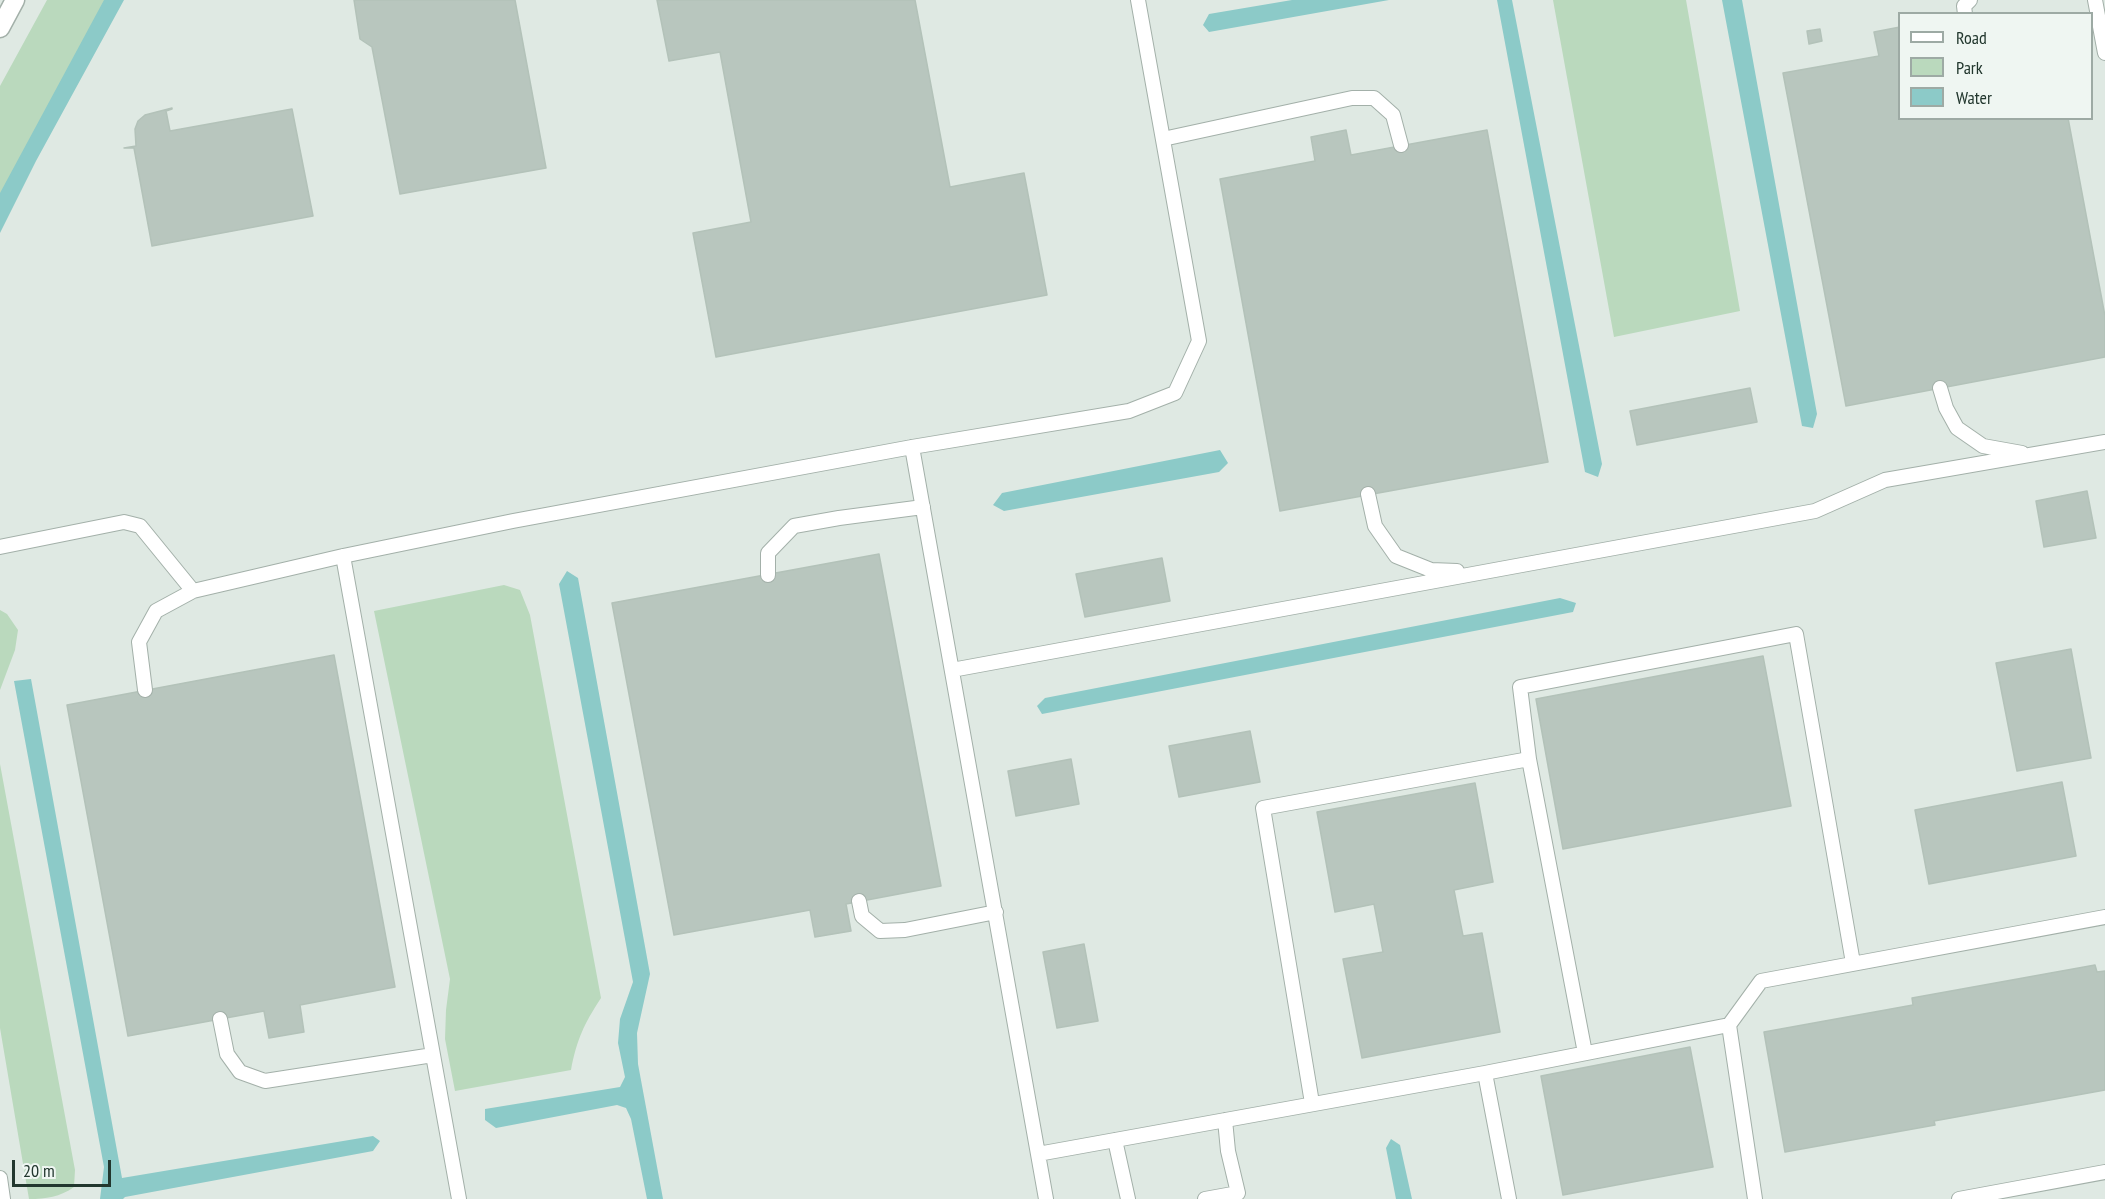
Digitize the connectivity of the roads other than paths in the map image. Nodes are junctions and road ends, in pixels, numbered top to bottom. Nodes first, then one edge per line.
1 (15, 0) edge
2 (1138, 0) edge
3 (2095, 0) edge
4 (0, 28) edge
5 (2105, 52) edge
6 (1163, 139) junction
7 (1401, 145) dead end
8 (1940, 388) dead end
9 (2105, 442) edge
10 (912, 447) junction
11 (2031, 455) junction
12 (1368, 494) dead end
13 (923, 507) junction
14 (0, 547) edge
15 (343, 556) junction
16 (1485, 571) junction
17 (768, 575) dead end
18 (193, 591) junction
19 (952, 670) junction
20 (145, 690) dead end
21 (1529, 759) junction
22 (859, 901) dead end
23 (996, 912) junction
24 (2105, 916) edge
25 (1853, 963) junction
26 (220, 1019) dead end
27 (1729, 1024) junction
28 (1585, 1053) junction
29 (433, 1055) junction
30 (1485, 1072) junction
31 (1312, 1103) junction
32 (1225, 1120) junction
33 (1115, 1140) junction
34 (1038, 1154) junction
35 (2105, 1172) edge
36 (0, 1178) edge
37 (2065, 1179) junction
38 (3, 1199) edge
39 (459, 1199) edge
40 (1046, 1199) edge
41 (1128, 1199) edge
42 (1205, 1199) edge
43 (1509, 1199) edge
44 (1755, 1199) edge
45 (1959, 1199) edge
46 (2016, 1199) edge

1 - 4 street
2 - 6 lane
3 - 5 lane
6 - 7 lane
6 - 10 lane
8 - 11 lane
9 - 11 lane
10 - 13 lane
10 - 15 lane
11 - 16 lane
12 - 16 lane
13 - 17 lane
13 - 19 lane
14 - 18 lane
15 - 18 lane
15 - 29 lane
16 - 19 lane
18 - 20 lane
19 - 23 lane
21 - 25 lane
21 - 28 lane
21 - 31 lane
22 - 23 lane
23 - 34 lane
24 - 25 lane
25 - 27 lane
26 - 29 lane
27 - 28 lane
27 - 44 lane
28 - 30 lane
29 - 39 lane
30 - 31 lane
30 - 43 lane
31 - 32 lane
32 - 33 lane
32 - 42 lane
33 - 34 lane
33 - 41 lane
34 - 40 lane
35 - 37 lane
36 - 38 lane
37 - 45 lane
37 - 46 lane

